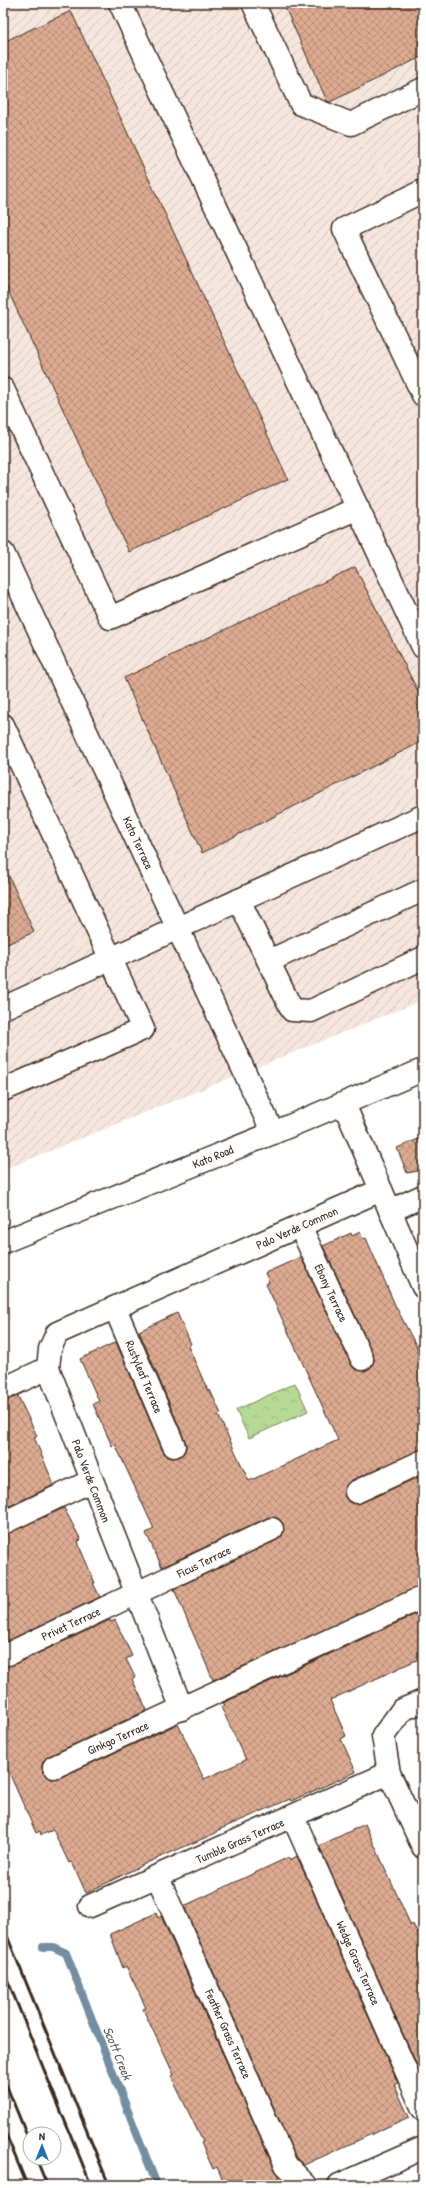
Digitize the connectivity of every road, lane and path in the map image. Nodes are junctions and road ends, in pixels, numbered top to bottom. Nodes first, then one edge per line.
1 (120, 3) edge
2 (253, 3) edge
3 (423, 89) edge
4 (423, 191) edge
5 (3, 390) edge
6 (423, 395) edge
7 (358, 508) junction
8 (3, 554) edge
9 (423, 647) edge
10 (3, 725) edge
11 (423, 816) edge
12 (423, 890) edge
13 (239, 900) junction
14 (178, 928) junction
15 (423, 958) edge
16 (110, 959) junction
17 (269, 961) junction
18 (3, 1008) edge
19 (423, 1070) edge
20 (3, 1090) edge
21 (344, 1104) junction
22 (273, 1133) junction
23 (381, 1190) junction
24 (423, 1196) edge
25 (390, 1211) junction
26 (300, 1226) junction
27 (3, 1242) edge
28 (423, 1287) edge
29 (114, 1308) junction
30 (362, 1359) dead end
31 (48, 1368) junction
32 (3, 1389) edge
33 (174, 1446) dead end
34 (423, 1461) edge
35 (92, 1481) junction
36 (356, 1492) dead end
37 (3, 1523) edge
38 (272, 1529) dead end
39 (135, 1594) junction
40 (423, 1597) edge
41 (8, 1654) dead end
42 (423, 1701) edge
43 (182, 1709) junction
44 (54, 1767) dead end
45 (389, 1773) junction
46 (293, 1817) junction
47 (423, 1847) edge
48 (158, 1878) junction
49 (90, 1906) dead end
50 (423, 2109) edge
51 (423, 2148) edge
52 (306, 2185) edge
53 (339, 2185) edge

1 - 7 street
2 - 3 street
4 - 6 street
5 - 7 street
7 - 9 street
8 - 14 street, Kato Terrace
10 - 16 street
11 - 13 street
12 - 17 street
13 - 14 street
13 - 17 street
14 - 16 street
14 - 22 street, Kato Terrace
15 - 17 street
16 - 18 street
16 - 20 street
19 - 21 street, Kato Road
21 - 22 street, Kato Road
21 - 23 street
22 - 27 street, Kato Road
23 - 25 street
23 - 26 street, Palo Verde Common
24 - 25 street
25 - 28 street
26 - 29 street, Palo Verde Common
26 - 30 street, Ebony Terrace
29 - 31 street, Palo Verde Common
29 - 33 street, Rustyleaf Terrace
31 - 32 street
31 - 35 street, Palo Verde Common
34 - 36 street
35 - 37 street
35 - 39 street, Palo Verde Common
38 - 39 street, Ficus Terrace
39 - 41 street, Privet Terrace
39 - 43 street, Palo Verde Common
40 - 43 street
42 - 45 street
43 - 44 street, Ginkgo Terrace
45 - 46 street, Tumble Grass Terrace
45 - 47 street
46 - 48 street, Tumble Grass Terrace
46 - 50 street, Wedge Grass Terrace
48 - 49 street, Tumble Grass Terrace
48 - 52 street, Feather Grass Terrace
51 - 53 street

